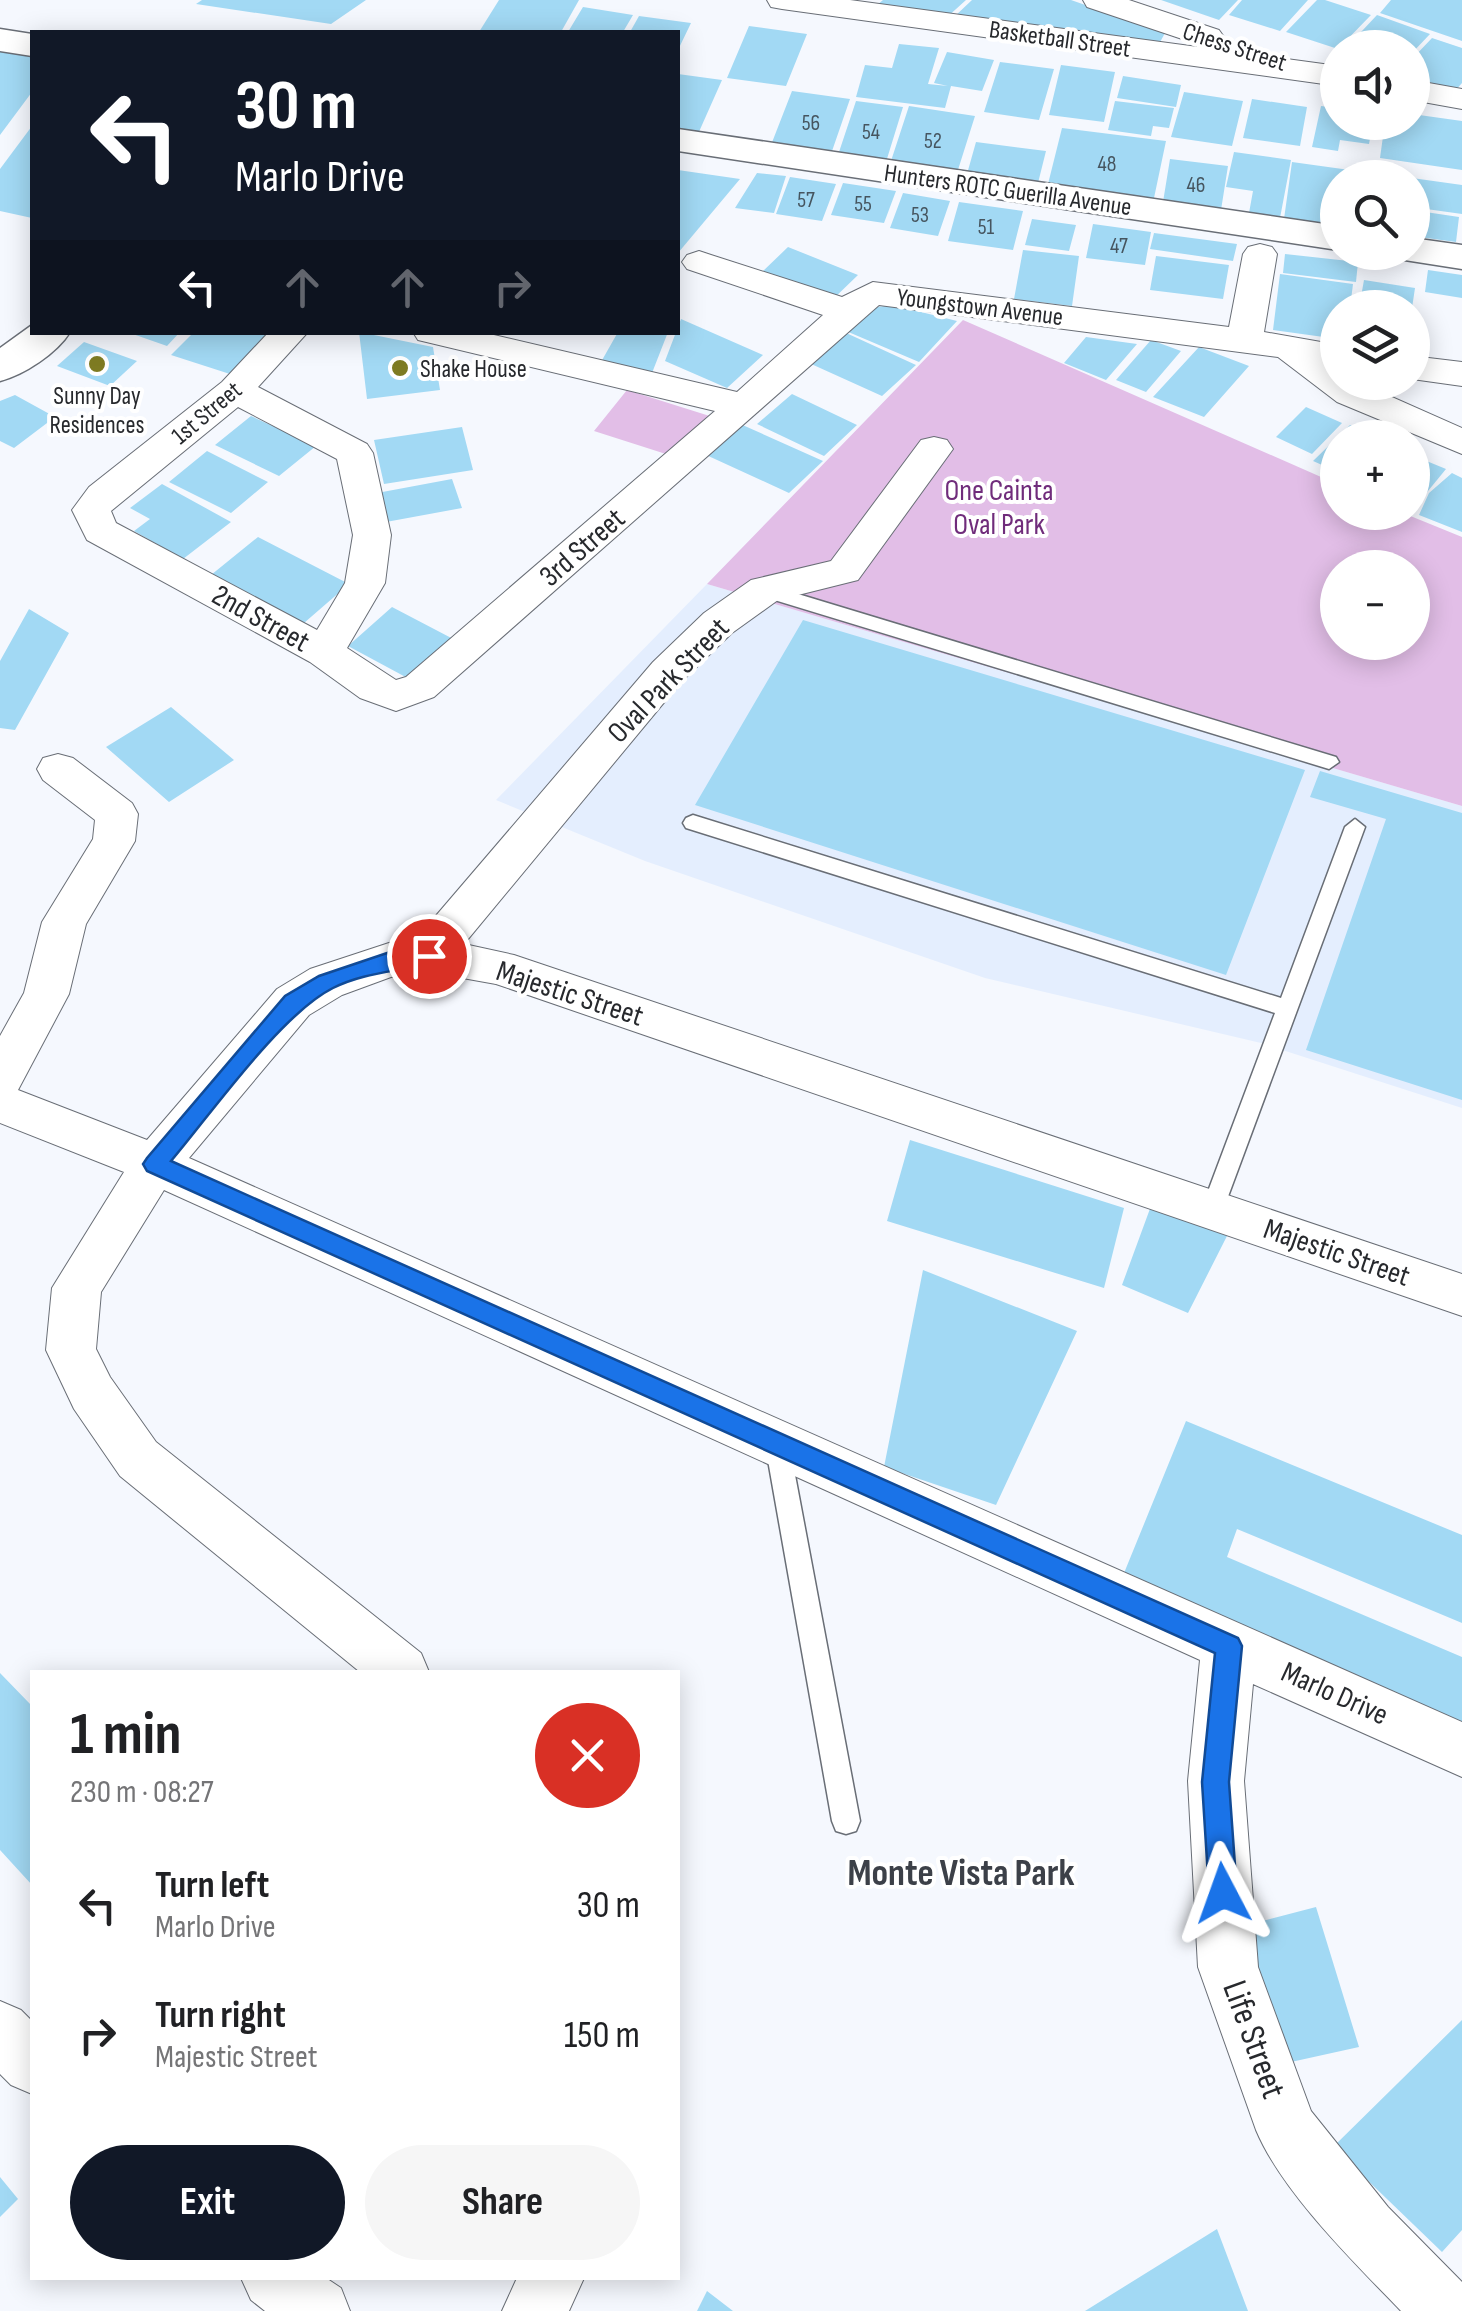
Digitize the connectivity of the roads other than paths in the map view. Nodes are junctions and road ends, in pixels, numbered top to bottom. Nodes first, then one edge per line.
1 (782, 0) edge
2 (1098, 0) edge
3 (0, 40) edge
4 (30, 45) edge
5 (1320, 72) edge
6 (1320, 73) edge
7 (1430, 93) edge
8 (1462, 98) edge
9 (680, 140) edge
10 (1320, 235) edge
11 (1430, 253) edge
12 (1260, 254) dead end
13 (1462, 257) edge
14 (699, 262) dead end
15 (848, 312) junction
16 (46, 335) edge
17 (287, 335) edge
18 (444, 335) edge
19 (1245, 340) junction
20 (1289, 349) junction
21 (1320, 353) edge
22 (0, 368) edge
23 (1430, 369) edge
24 (1462, 374) edge
25 (1320, 379) edge
26 (234, 390) junction
27 (1383, 400) edge
28 (744, 406) junction
29 (1462, 442) edge
30 (934, 449) dead end
31 (101, 531) joint
32 (765, 590) junction
33 (324, 652) junction
34 (420, 687) joint
35 (1329, 762) dead end
36 (58, 769) dead end
37 (694, 823) dead end
38 (1355, 827) dead end
39 (429, 956) junction
40 (1287, 1008) junction
41 (0, 1079) edge
42 (0, 1102) edge
43 (155, 1164) junction
44 (1212, 1210) junction
45 (1462, 1294) edge
46 (777, 1443) junction
47 (1229, 1646) junction
48 (400, 1670) edge
49 (1462, 1750) edge
50 (846, 1822) dead end
51 (0, 2031) edge
52 (30, 2062) edge
53 (275, 2280) edge
54 (551, 2280) edge
55 (318, 2311) edge
56 (534, 2311) edge
57 (1446, 2311) edge

1 - 6 street, Basketball Street
2 - 5 street, Chess Street
3 - 4 street
7 - 8 street
9 - 10 street, Hunters ROTC Guerilla Avenue
11 - 13 street
12 - 19 street
14 - 15 street
15 - 19 street, Youngstown Avenue
15 - 28 street, Youngstown Avenue
16 - 22 street
17 - 26 street, 1st Street
18 - 28 street
19 - 20 street, Youngstown Avenue
20 - 21 street, Youngstown Avenue
20 - 25 street
23 - 24 street
26 - 31 street, 1st Street
26 - 33 street
27 - 29 street
28 - 34 street, 3rd Street
30 - 32 street, Oval Park Street
31 - 33 street, 2nd Street
32 - 35 lane
32 - 39 street, Oval Park Street
33 - 34 street, 2nd Street
36 - 41 street
37 - 40 lane
38 - 40 lane
39 - 43 street, Majestic Street
39 - 44 street, Majestic Street
40 - 44 lane
42 - 43 street, Marlo Drive
43 - 46 street, Marlo Drive
43 - 48 street, Majestic Street
44 - 45 street, Majestic Street
46 - 47 street, Marlo Drive
46 - 50 lane
47 - 49 street, Marlo Drive
47 - 57 street, Life Street
51 - 52 street
53 - 55 street
54 - 56 street

